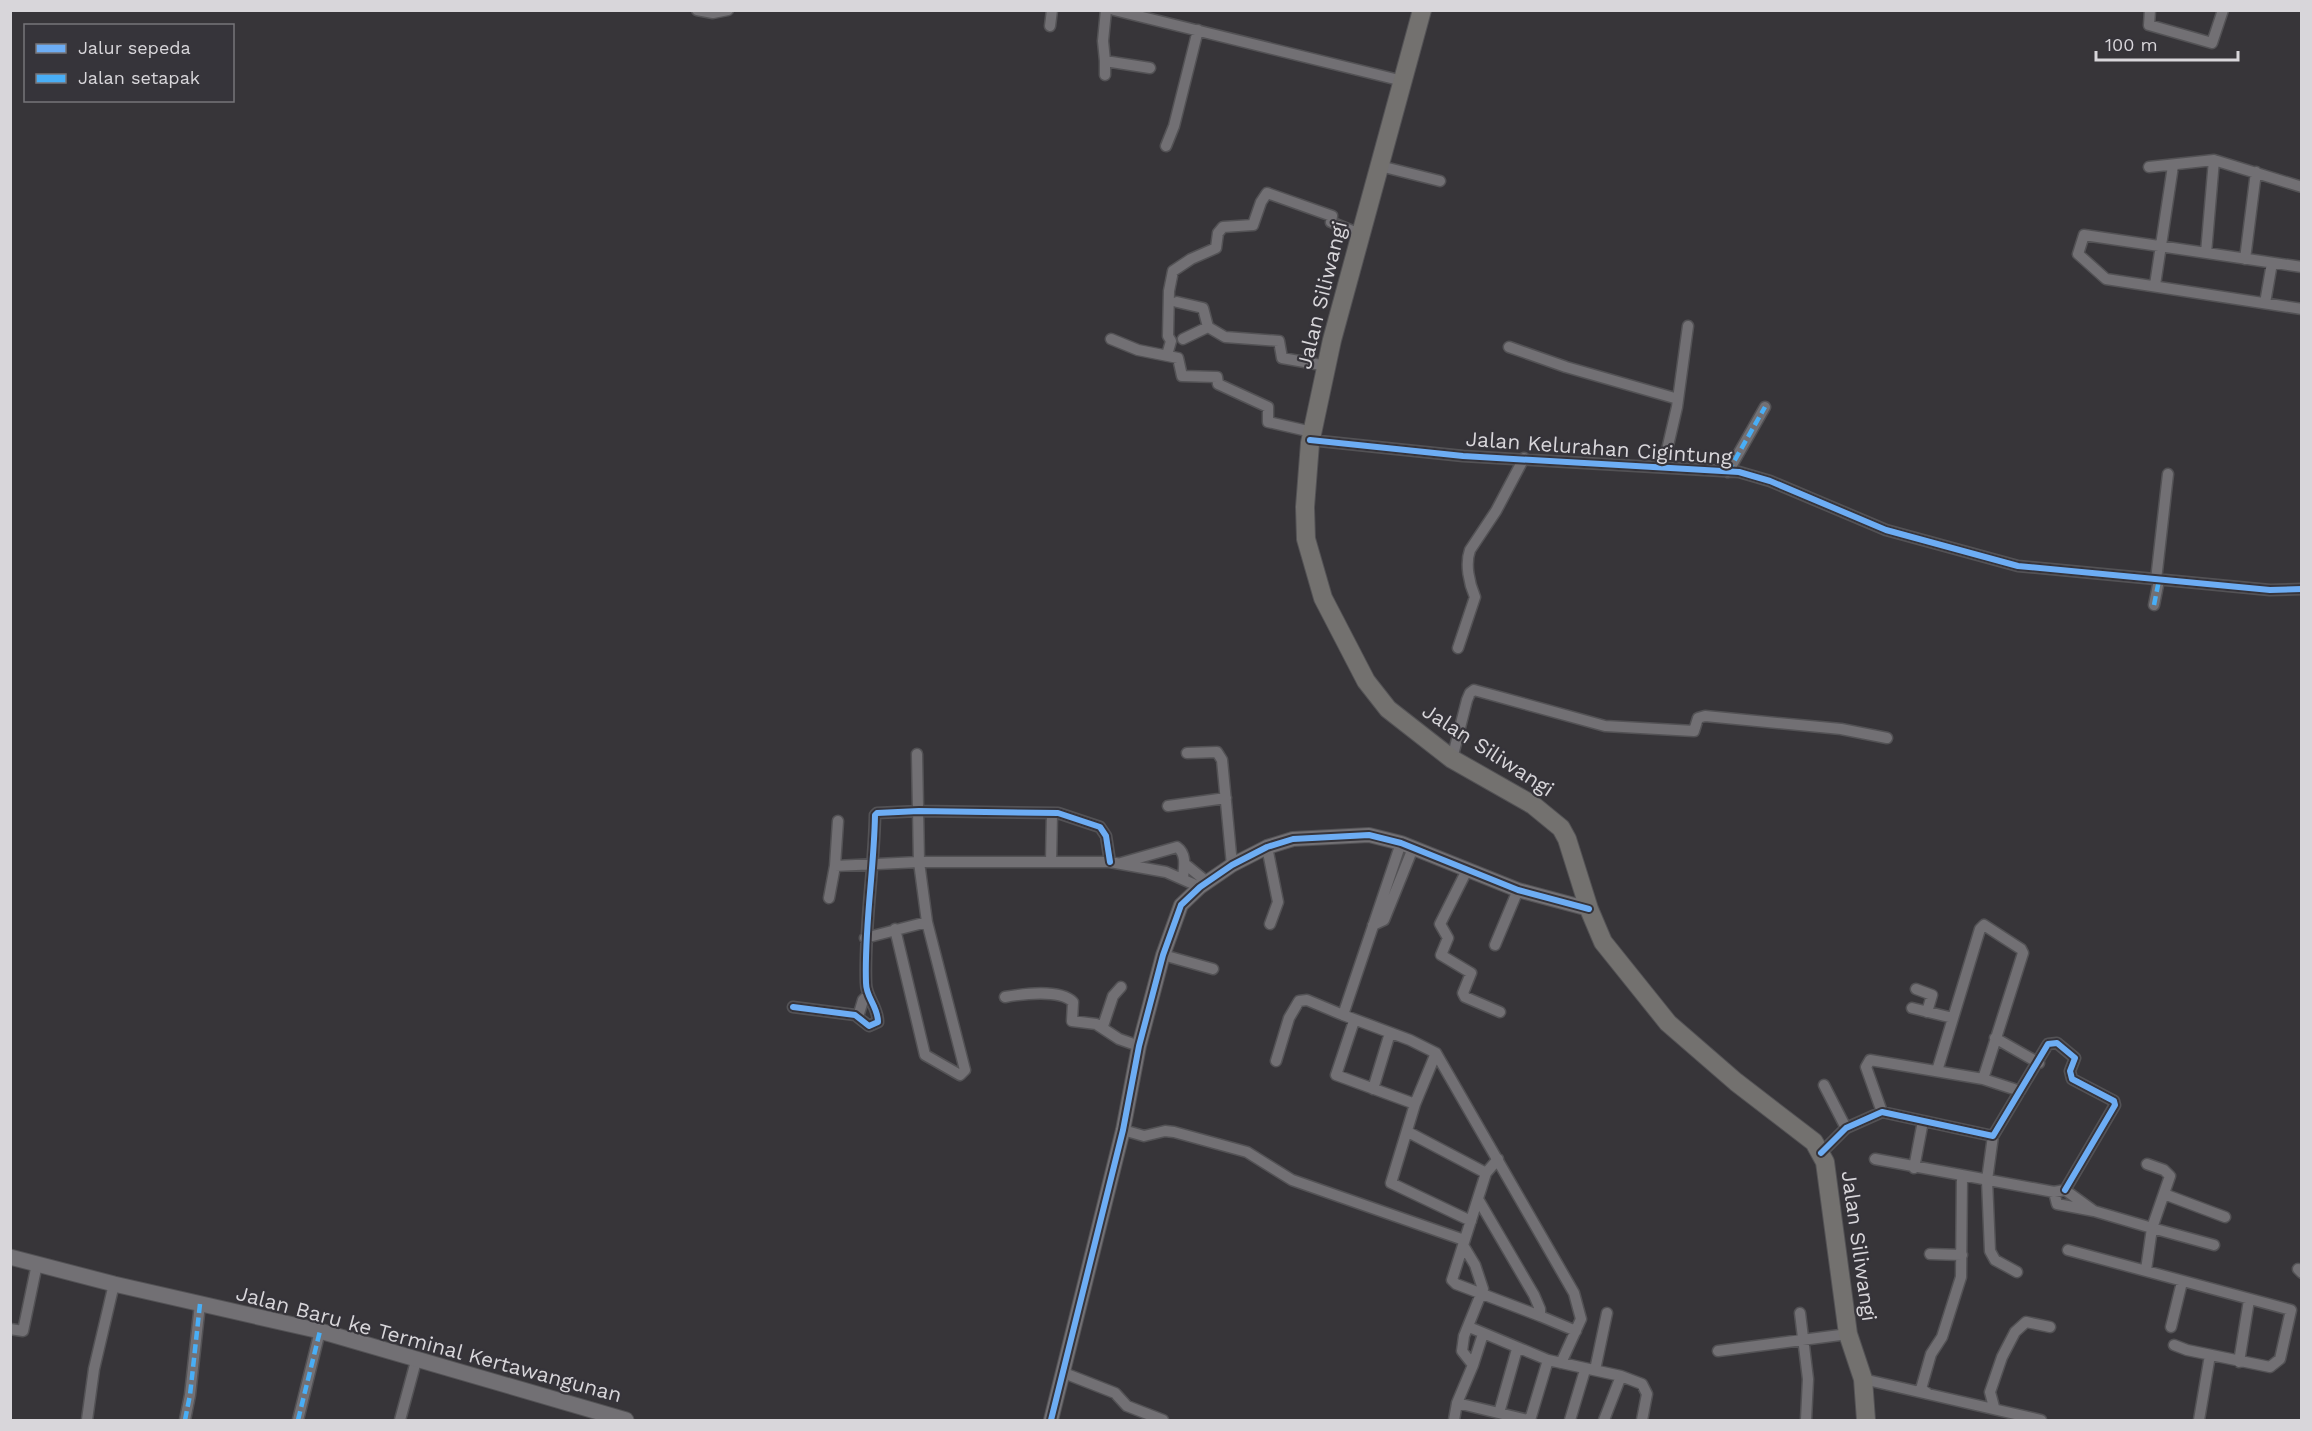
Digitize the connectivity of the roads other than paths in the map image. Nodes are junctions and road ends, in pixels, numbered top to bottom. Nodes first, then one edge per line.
1 (697, 10) edge
2 (728, 10) edge
3 (1052, 10) edge
4 (1106, 10) edge
5 (1114, 10) edge
6 (1422, 10) edge
7 (2150, 10) edge
8 (2223, 10) edge
9 (1050, 26) dead end
10 (1198, 30) junction
11 (1105, 61) junction
12 (1150, 68) dead end
13 (1105, 75) dead end
14 (1403, 81) junction
15 (1166, 146) dead end
16 (2214, 160) junction
17 (1380, 166) junction
18 (2173, 166) junction
19 (2149, 167) dead end
20 (2256, 172) junction
21 (1440, 181) dead end
22 (2301, 187) edge
23 (1360, 234) junction
24 (2162, 246) junction
25 (2206, 253) junction
26 (2245, 259) junction
27 (2272, 263) junction
28 (2301, 267) edge
29 (2155, 285) junction
30 (1177, 302) dead end
31 (2265, 303) junction
32 (2301, 309) edge
33 (1688, 326) dead end
34 (1208, 327) junction
35 (1112, 339) dead end
36 (1183, 339) dead end
37 (1509, 347) dead end
38 (1167, 355) junction
39 (1327, 366) junction
40 (1678, 399) junction
41 (1764, 407) dead end
42 (1311, 436) junction
43 (1524, 458) junction
44 (1663, 467) junction
45 (1728, 472) junction
46 (2168, 474) dead end
47 (2157, 580) junction
48 (2301, 589) edge
49 (2154, 605) dead end
50 (1458, 648) dead end
51 (1887, 738) dead end
52 (1187, 753) dead end
53 (917, 754) dead end
54 (1452, 759) junction
55 (1226, 798) junction
56 (1168, 806) dead end
57 (919, 811) junction
58 (1052, 813) junction
59 (838, 821) dead end
60 (1407, 845) junction
61 (1268, 847) junction
62 (919, 861) junction
63 (1051, 862) junction
64 (1115, 863) junction
65 (874, 864) junction
66 (1185, 864) junction
67 (1232, 865) junction
68 (835, 866) junction
69 (1467, 870) junction
70 (1183, 878) junction
71 (1204, 885) junction
72 (1518, 890) junction
73 (829, 898) dead end
74 (1589, 909) junction
75 (927, 922) junction
76 (1270, 924) dead end
77 (895, 929) junction
78 (865, 938) junction
79 (1495, 945) dead end
80 (1163, 955) junction
81 (1213, 969) dead end
82 (1121, 987) dead end
83 (1916, 989) dead end
84 (867, 996) junction
85 (1005, 997) dead end
86 (794, 1007) dead end
87 (1912, 1008) dead end
88 (1500, 1012) dead end
89 (1927, 1012) junction
90 (1343, 1015) junction
91 (858, 1017) junction
92 (1953, 1018) junction
93 (1354, 1020) junction
94 (1103, 1026) junction
95 (1390, 1033) junction
96 (1995, 1038) junction
97 (1139, 1046) junction
98 (1436, 1053) junction
99 (1276, 1061) dead end
100 (2038, 1063) junction
101 (1937, 1071) junction
102 (1983, 1079) junction
103 (1824, 1085) dead end
104 (1373, 1089) junction
105 (2020, 1091) junction
106 (1415, 1104) junction
107 (1882, 1112) junction
108 (1923, 1121) junction
109 (1846, 1128) junction
110 (1123, 1130) junction
111 (1408, 1132) junction
112 (1993, 1136) junction
113 (1821, 1153) junction
114 (1498, 1159) junction
115 (1875, 1160) dead end
116 (2147, 1164) dead end
117 (1914, 1168) junction
118 (1486, 1173) junction
119 (1962, 1176) junction
120 (1987, 1180) junction
121 (2060, 1191) junction
122 (2164, 1194) junction
123 (1478, 1199) junction
124 (2094, 1211) junction
125 (2225, 1217) dead end
126 (1471, 1221) junction
127 (2152, 1228) junction
128 (1463, 1243) junction
129 (2214, 1245) dead end
130 (2068, 1250) dead end
131 (1930, 1254) dead end
132 (1962, 1255) junction
133 (10, 1257) edge
134 (37, 1264) junction
135 (2146, 1270) junction
136 (2017, 1272) dead end
137 (2182, 1281) junction
138 (114, 1284) junction
139 (1481, 1293) junction
140 (2249, 1300) junction
141 (200, 1304) junction
142 (1607, 1313) dead end
143 (1800, 1313) dead end
144 (1540, 1316) junction
145 (1469, 1327) junction
146 (2050, 1327) dead end
147 (2171, 1327) dead end
148 (10, 1329) edge
149 (320, 1331) junction
150 (1576, 1331) junction
151 (1483, 1334) junction
152 (1848, 1334) junction
153 (1804, 1341) junction
154 (2174, 1345) dead end
155 (1517, 1349) junction
156 (1718, 1351) dead end
157 (2210, 1355) junction
158 (1548, 1360) junction
159 (416, 1361) junction
160 (2239, 1362) junction
161 (1561, 1363) junction
162 (1473, 1365) junction
163 (1590, 1370) junction
164 (1064, 1373) junction
165 (1621, 1376) junction
166 (1863, 1379) junction
167 (1927, 1394) junction
168 (1457, 1403) junction
169 (1994, 1407) junction
170 (1499, 1413) junction
171 (87, 1420) edge
172 (185, 1420) edge
173 (298, 1420) edge
174 (400, 1420) edge
175 (626, 1420) edge
176 (1051, 1420) edge
177 (1163, 1420) edge
178 (1454, 1420) edge
179 (1529, 1420) edge
180 (1570, 1420) edge
181 (1604, 1420) edge
182 (1642, 1420) edge
183 (1806, 1420) edge
184 (1866, 1420) edge
185 (2041, 1420) edge
186 (2199, 1420) edge

1 - 2 street
3 - 9 street
4 - 11 street
5 - 10 street
6 - 14 main road, Jalan Siliwangi
7 - 8 street
10 - 14 street
10 - 15 street
11 - 12 street
11 - 13 street
14 - 17 main road, Jalan Siliwangi
16 - 18 street
16 - 20 street
16 - 25 street
17 - 21 street
17 - 23 main road, Jalan Siliwangi
18 - 19 street
18 - 24 street
20 - 22 street
20 - 26 street
23 - 38 street
23 - 39 main road, Jalan Siliwangi
24 - 25 street
24 - 29 street
24 - 29 street
25 - 26 street
26 - 27 street
27 - 28 street
27 - 31 street
29 - 31 street
30 - 34 street
31 - 32 street
33 - 40 street
34 - 36 street
34 - 39 street
35 - 38 street
37 - 40 street
38 - 42 street, Jalan Kelurahan Cigintung
39 - 42 main road, Jalan Siliwangi
40 - 44 street
41 - 45 street
42 - 43 street, Jalan Kelurahan Cigintung
42 - 54 main road, Jalan Siliwangi
43 - 44 street, Jalan Kelurahan Cigintung
43 - 50 street
44 - 45 street, Jalan Kelurahan Cigintung
45 - 47 street, Jalan Kelurahan Cigintung
46 - 47 street
47 - 48 street, Jalan Kelurahan Cigintung
47 - 49 street
51 - 54 street
52 - 55 street
53 - 57 street
54 - 74 main road, Jalan Siliwangi
55 - 56 street
55 - 67 street
57 - 58 street
57 - 62 street
57 - 65 street
58 - 63 street
58 - 64 street
59 - 68 street
60 - 61 street
60 - 69 street
60 - 90 street
61 - 67 street
61 - 76 street
62 - 63 street
62 - 65 street
62 - 75 street
63 - 64 street
64 - 66 street
64 - 70 street
65 - 68 street
65 - 78 street
66 - 70 street
66 - 71 street
67 - 71 street
68 - 73 street
69 - 72 street
69 - 88 street
70 - 71 street
71 - 80 street
72 - 74 street
72 - 79 street
74 - 113 main road, Jalan Siliwangi
75 - 77 street
75 - 77 street
77 - 78 street
78 - 84 street
80 - 81 street
80 - 97 street
82 - 94 street
83 - 89 street
84 - 91 street
84 - 91 street
85 - 94 street
86 - 91 street
87 - 89 street
89 - 92 street
90 - 93 street
90 - 99 street
92 - 96 street
92 - 101 street
93 - 95 street
93 - 104 street
94 - 97 street
95 - 98 street
95 - 104 street
96 - 100 street
96 - 102 street
97 - 110 street
98 - 106 street
98 - 114 street
100 - 105 street
100 - 121 street
101 - 102 street
101 - 107 street
102 - 105 street
103 - 109 street
104 - 106 street
105 - 112 street
106 - 111 street
107 - 108 street
107 - 109 street
108 - 112 street
108 - 117 street
109 - 113 street
110 - 128 street
110 - 164 street
111 - 118 street
111 - 126 street
112 - 120 street
113 - 152 main road, Jalan Siliwangi
114 - 118 street
114 - 150 street
115 - 117 street
116 - 122 street
117 - 119 street
118 - 123 street
119 - 120 street
119 - 132 street
120 - 121 street
120 - 136 street
121 - 124 street
121 - 124 street
122 - 125 street
122 - 127 street
123 - 126 street
123 - 144 street
124 - 127 street
126 - 128 street
127 - 129 street
127 - 135 street
128 - 139 street
128 - 139 street
130 - 135 street
131 - 132 street
132 - 167 street
133 - 134 main road, Jalan Baru ke Terminal Kertawangunan
134 - 138 main road, Jalan Baru ke Terminal Kertawangunan
134 - 148 street
135 - 137 street
137 - 140 street
137 - 147 street
138 - 141 main road, Jalan Baru ke Terminal Kertawangunan
138 - 171 street
139 - 144 street
139 - 145 street
140 - 160 street
140 - 160 street
141 - 149 main road, Jalan Baru ke Terminal Kertawangunan
141 - 172 street
142 - 163 street
143 - 153 street
144 - 150 street
145 - 151 street
145 - 162 street
146 - 169 street
149 - 159 main road, Jalan Baru ke Terminal Kertawangunan
149 - 173 street
150 - 161 street
151 - 155 street
151 - 162 street
152 - 153 street
152 - 166 main road, Jalan Siliwangi
153 - 156 street
153 - 183 street
154 - 157 street
155 - 158 street
155 - 170 street
157 - 160 street
157 - 186 street
158 - 161 street
158 - 179 street
159 - 174 street
159 - 175 main road, Jalan Baru ke Terminal Kertawangunan
161 - 163 street
162 - 168 street
163 - 165 street
163 - 180 street
164 - 176 street
164 - 177 street
165 - 181 street
165 - 182 street
166 - 167 street
166 - 184 main road, Jalan Siliwangi
167 - 169 street
168 - 170 street
168 - 178 street
169 - 185 street
170 - 179 street

